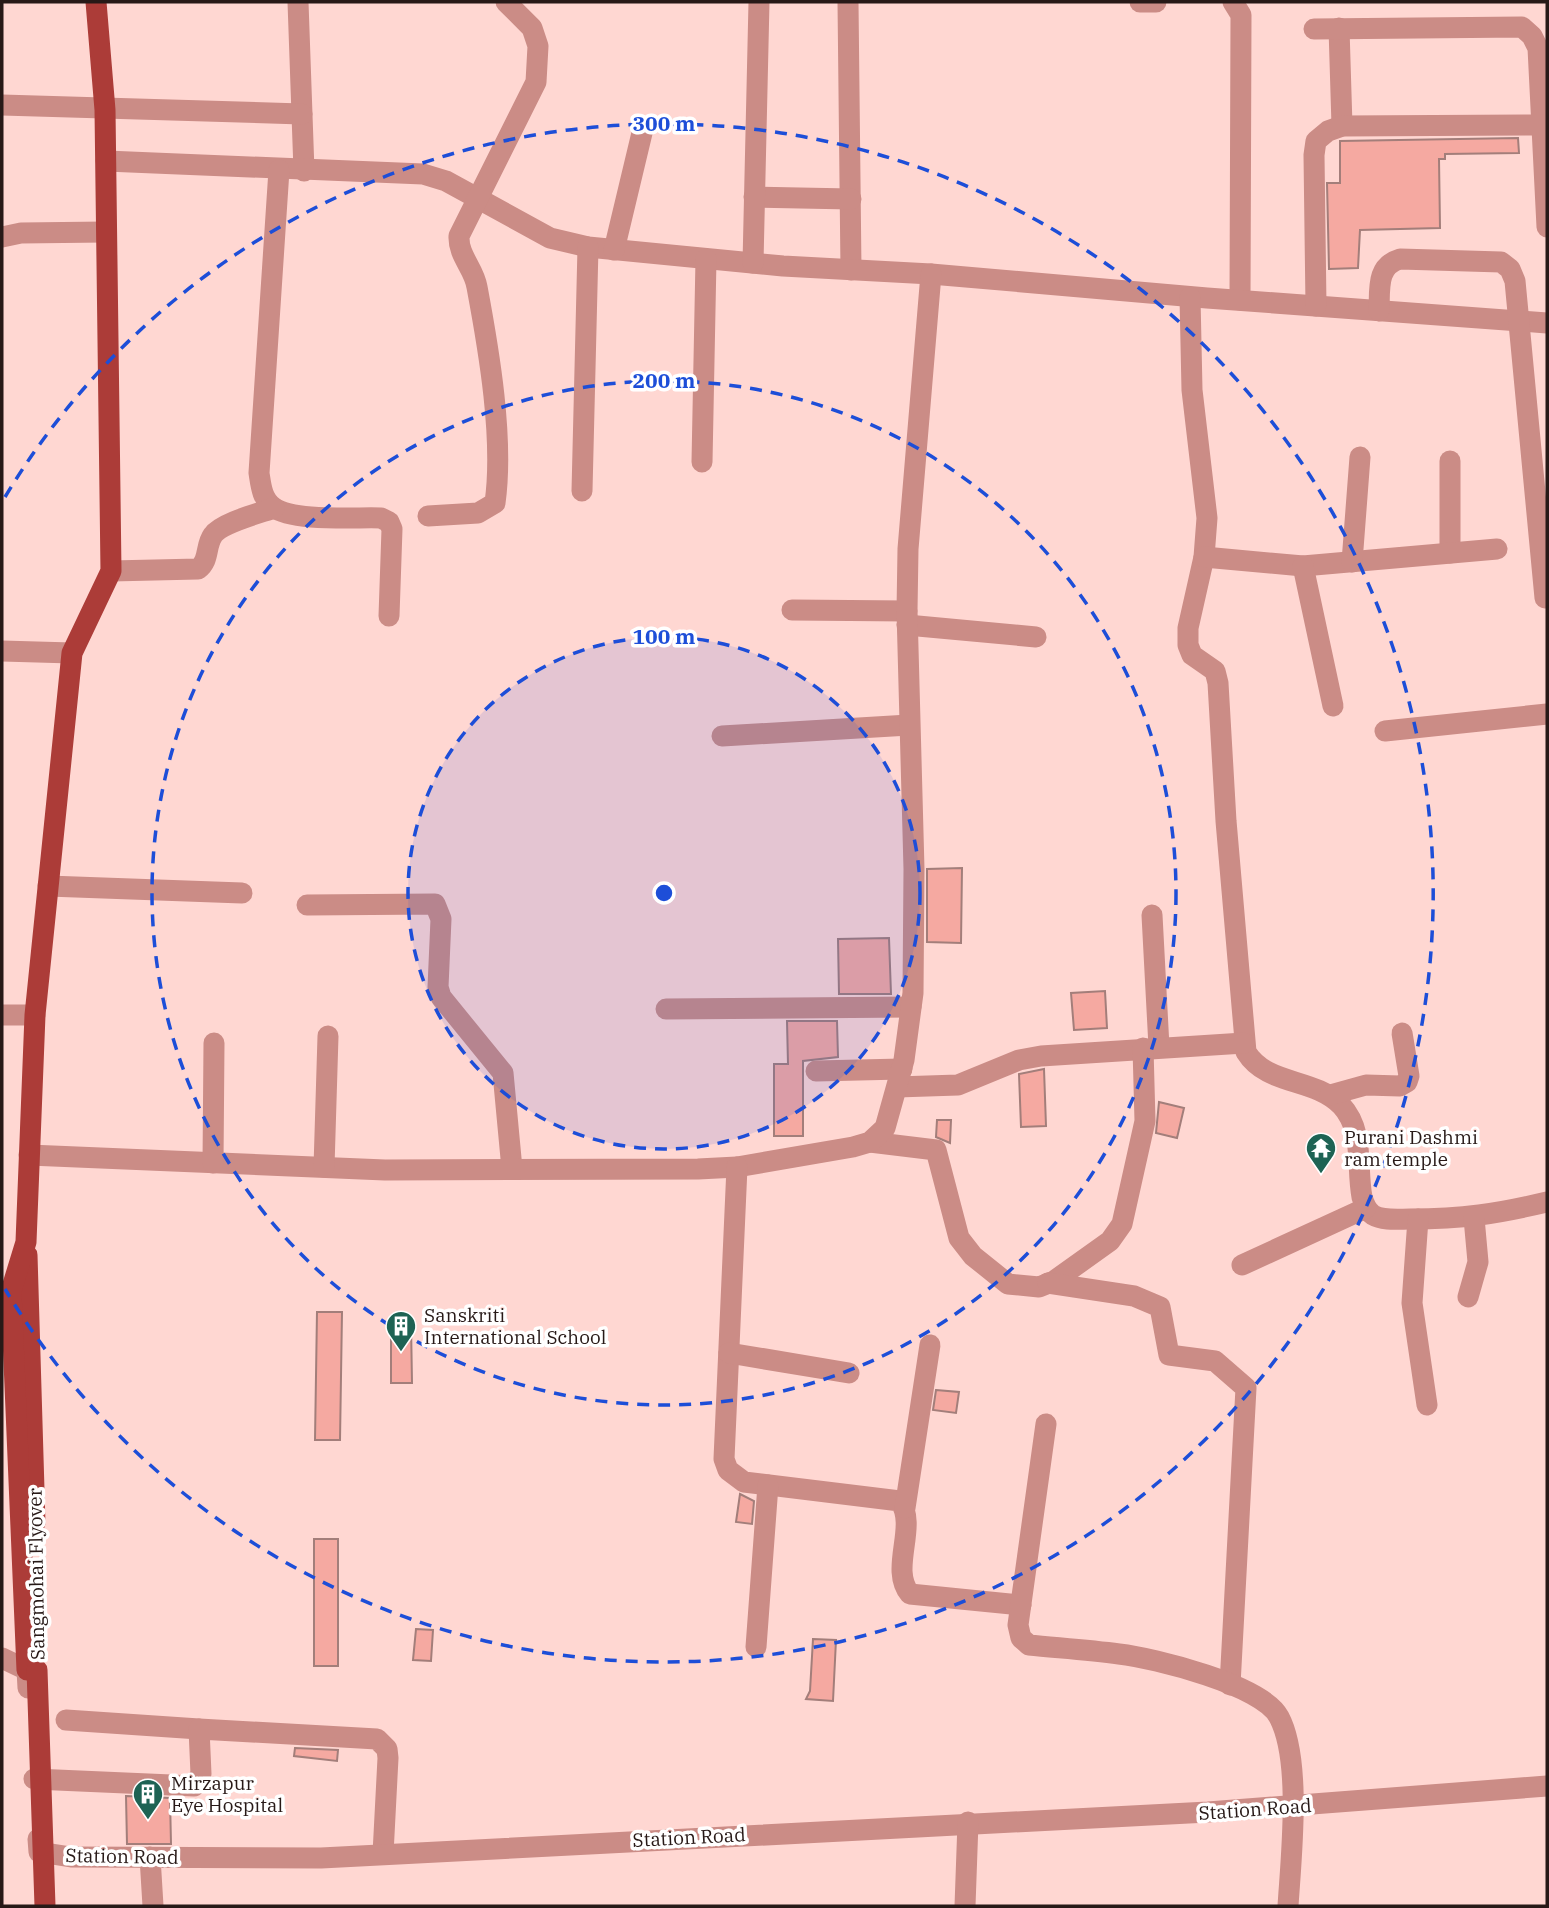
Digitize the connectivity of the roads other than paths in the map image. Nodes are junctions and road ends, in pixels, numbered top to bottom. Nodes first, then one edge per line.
1 (96, 2) edge
2 (298, 2) edge
3 (506, 2) edge
4 (759, 2) edge
5 (848, 2) edge
6 (1140, 2) edge
7 (1156, 2) edge
8 (1233, 2) edge
9 (1339, 28) junction
10 (1314, 29) dead end
11 (2, 106) edge
12 (105, 110) junction
13 (302, 114) junction
14 (1542, 125) junction
15 (1342, 126) junction
16 (642, 133) dead end
17 (106, 161) junction
18 (279, 170) junction
19 (304, 171) junction
20 (754, 197) junction
21 (478, 199) junction
22 (851, 199) junction
23 (1547, 227) edge
24 (105, 232) junction
25 (2, 237) edge
26 (588, 247) junction
27 (614, 250) junction
28 (706, 259) junction
29 (753, 263) junction
30 (851, 270) junction
31 (931, 274) junction
32 (1190, 297) junction
33 (1240, 300) junction
34 (1316, 306) junction
35 (1379, 311) junction
36 (1517, 320) junction
37 (1547, 323) edge
38 (1360, 457) dead end
39 (1450, 461) dead end
40 (702, 462) dead end
41 (582, 491) dead end
42 (274, 508) junction
43 (428, 516) dead end
44 (1497, 549) dead end
45 (1450, 553) junction
46 (1204, 557) junction
47 (1352, 562) junction
48 (1303, 566) junction
49 (111, 571) junction
50 (1545, 598) dead end
51 (792, 610) dead end
52 (389, 617) dead end
53 (907, 618) junction
54 (1036, 637) dead end
55 (2, 651) edge
56 (72, 653) junction
57 (1333, 706) dead end
58 (1547, 714) edge
59 (909, 725) junction
60 (1385, 731) dead end
61 (722, 736) dead end
62 (48, 886) junction
63 (242, 893) dead end
64 (307, 905) dead end
65 (1152, 915) dead end
66 (911, 1007) junction
67 (666, 1009) dead end
68 (35, 1015) junction
69 (2, 1016) edge
70 (1402, 1033) dead end
71 (328, 1036) dead end
72 (214, 1043) dead end
73 (1244, 1043) junction
74 (1151, 1048) junction
75 (816, 1071) dead end
76 (899, 1078) junction
77 (1330, 1095) junction
78 (870, 1142) junction
79 (29, 1155) junction
80 (213, 1163) junction
81 (324, 1167) junction
82 (737, 1167) junction
83 (512, 1170) junction
84 (1547, 1202) edge
85 (1366, 1208) junction
86 (1474, 1218) junction
87 (1418, 1219) junction
88 (26, 1242) junction
89 (1242, 1265) dead end
90 (1048, 1283) junction
91 (1468, 1297) dead end
92 (930, 1345) dead end
93 (8, 1348) edge
94 (729, 1353) junction
95 (849, 1373) dead end
96 (1427, 1405) dead end
97 (1046, 1424) dead end
98 (768, 1485) junction
99 (905, 1508) junction
100 (1021, 1605) junction
101 (757, 1647) dead end
102 (2, 1658) edge
103 (32, 1670) junction
104 (1230, 1685) junction
105 (66, 1720) dead end
106 (200, 1729) junction
107 (34, 1779) junction
108 (1547, 1786) edge
109 (1294, 1807) junction
110 (968, 1822) junction
111 (383, 1854) junction
112 (150, 1857) junction
113 (45, 1906) edge
114 (153, 1906) edge
115 (965, 1906) edge
116 (1288, 1906) edge

1 - 12 main road
2 - 13 street
3 - 21 street
4 - 20 street
5 - 22 street
6 - 7 street
8 - 33 street
9 - 10 street
9 - 14 street
9 - 15 street
11 - 12 street
12 - 13 street
12 - 17 main road
13 - 19 street
14 - 15 street
14 - 23 street
15 - 34 street
16 - 27 street
17 - 18 street
17 - 24 main road
18 - 19 street
18 - 42 street
19 - 21 street
20 - 22 street
20 - 29 street
21 - 26 street
21 - 43 street
22 - 30 street
24 - 25 street
24 - 49 main road
26 - 27 street
26 - 41 street
27 - 28 street
28 - 29 street
28 - 40 street
29 - 30 street
30 - 31 street
31 - 32 street
31 - 53 street
32 - 33 street
32 - 46 street
33 - 34 street
34 - 35 street
35 - 36 street
35 - 36 street
36 - 37 street
36 - 50 street
38 - 47 street
39 - 45 street
42 - 49 street
42 - 52 street
44 - 45 street
45 - 47 street
46 - 48 street
46 - 73 street
47 - 48 street
48 - 57 street
49 - 56 main road
51 - 53 street
53 - 54 street
53 - 59 street
55 - 56 street
56 - 62 main road
58 - 60 street
59 - 61 street
59 - 66 street
62 - 63 street
62 - 68 main road
64 - 83 street
65 - 74 street
66 - 67 street
66 - 76 street
68 - 69 street
68 - 79 main road
70 - 77 street
71 - 81 street
72 - 80 street
73 - 74 street
73 - 77 street
74 - 76 street
74 - 90 street
75 - 76 street
76 - 78 street
77 - 85 street
78 - 82 street
78 - 90 street
79 - 80 street
79 - 88 main road
80 - 81 street
81 - 83 street
82 - 83 street
82 - 94 street
84 - 86 street
85 - 87 street
85 - 89 street
86 - 87 street
86 - 91 street
87 - 96 street
88 - 93 main road
88 - 103 main road, Sangmohai Flyover
90 - 104 street
92 - 99 street
93 - 103 main road
94 - 95 street
94 - 98 street
97 - 100 street
98 - 99 street
98 - 101 street
99 - 100 street
100 - 104 street
102 - 103 street
103 - 107 street, Station Road
103 - 113 main road, Sangmohai Flyover, bridge
104 - 109 street
105 - 106 street
106 - 107 street
106 - 111 street
107 - 112 street, Station Road
108 - 109 street, Station Road
109 - 110 street, Station Road
109 - 116 street
110 - 111 street, Station Road
110 - 115 street
111 - 112 street, Station Road
112 - 114 street

